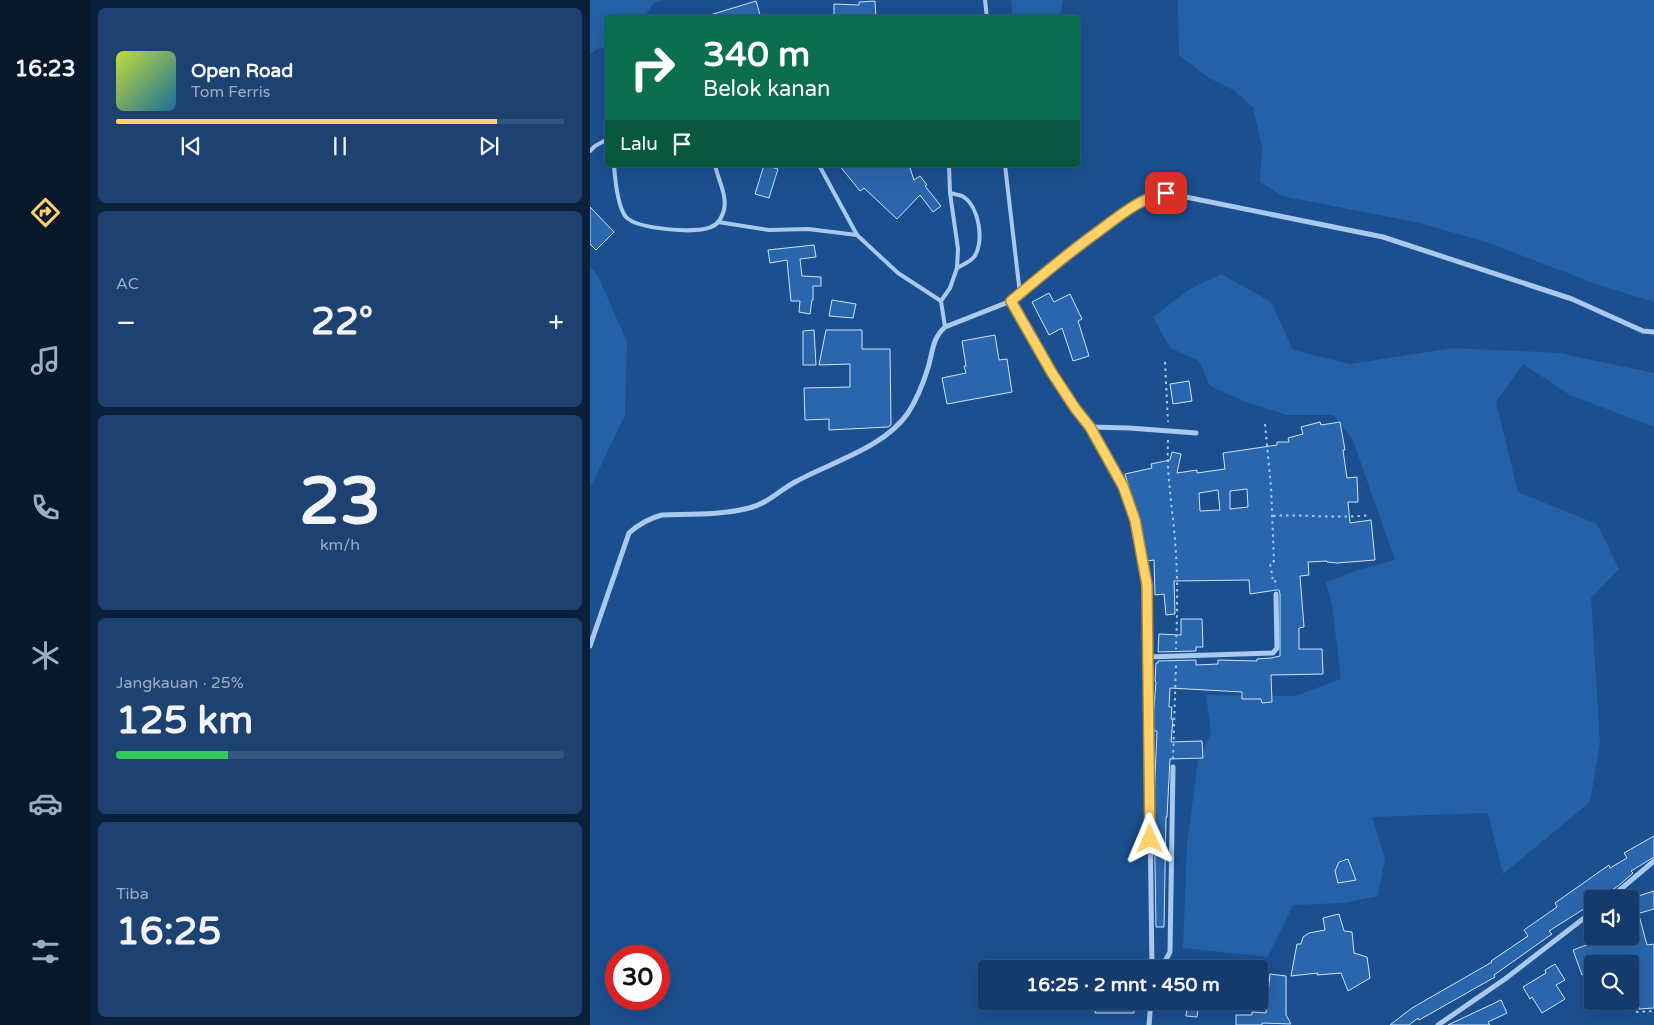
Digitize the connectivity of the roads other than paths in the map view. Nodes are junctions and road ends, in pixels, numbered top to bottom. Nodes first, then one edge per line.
1 (985, 0) edge
2 (987, 15) edge
3 (605, 141) edge
4 (590, 151) edge
5 (614, 167) edge
6 (716, 167) edge
7 (820, 167) edge
8 (949, 167) edge
9 (1005, 167) edge
10 (950, 193) junction
11 (718, 222) junction
12 (857, 235) junction
13 (957, 268) junction
14 (1020, 294) junction
15 (941, 301) junction
16 (1011, 301) junction
17 (945, 327) junction
18 (1654, 332) edge
19 (1090, 427) junction
20 (1196, 433) dead end
21 (1276, 594) road end
22 (590, 646) edge
23 (1148, 657) junction
24 (1173, 767) road end
25 (1654, 861) edge
26 (1620, 890) edge
27 (1584, 918) edge
28 (1154, 960) edge
29 (1166, 960) edge
30 (1150, 1010) edge
31 (1149, 1025) edge
32 (1438, 1025) edge

1 - 2 lane
3 - 4 lane
5 - 11 lane
6 - 11 lane
7 - 12 lane
8 - 10 lane
9 - 14 lane
10 - 13 lane
10 - 13 lane
11 - 12 lane
12 - 15 lane
13 - 15 lane
14 - 16 street
14 - 18 street
15 - 17 lane
16 - 17 street
16 - 19 street
17 - 22 street
19 - 20 street
19 - 23 street
21 - 23 street
23 - 28 street
24 - 29 street
25 - 26 street
27 - 32 street
30 - 31 street

